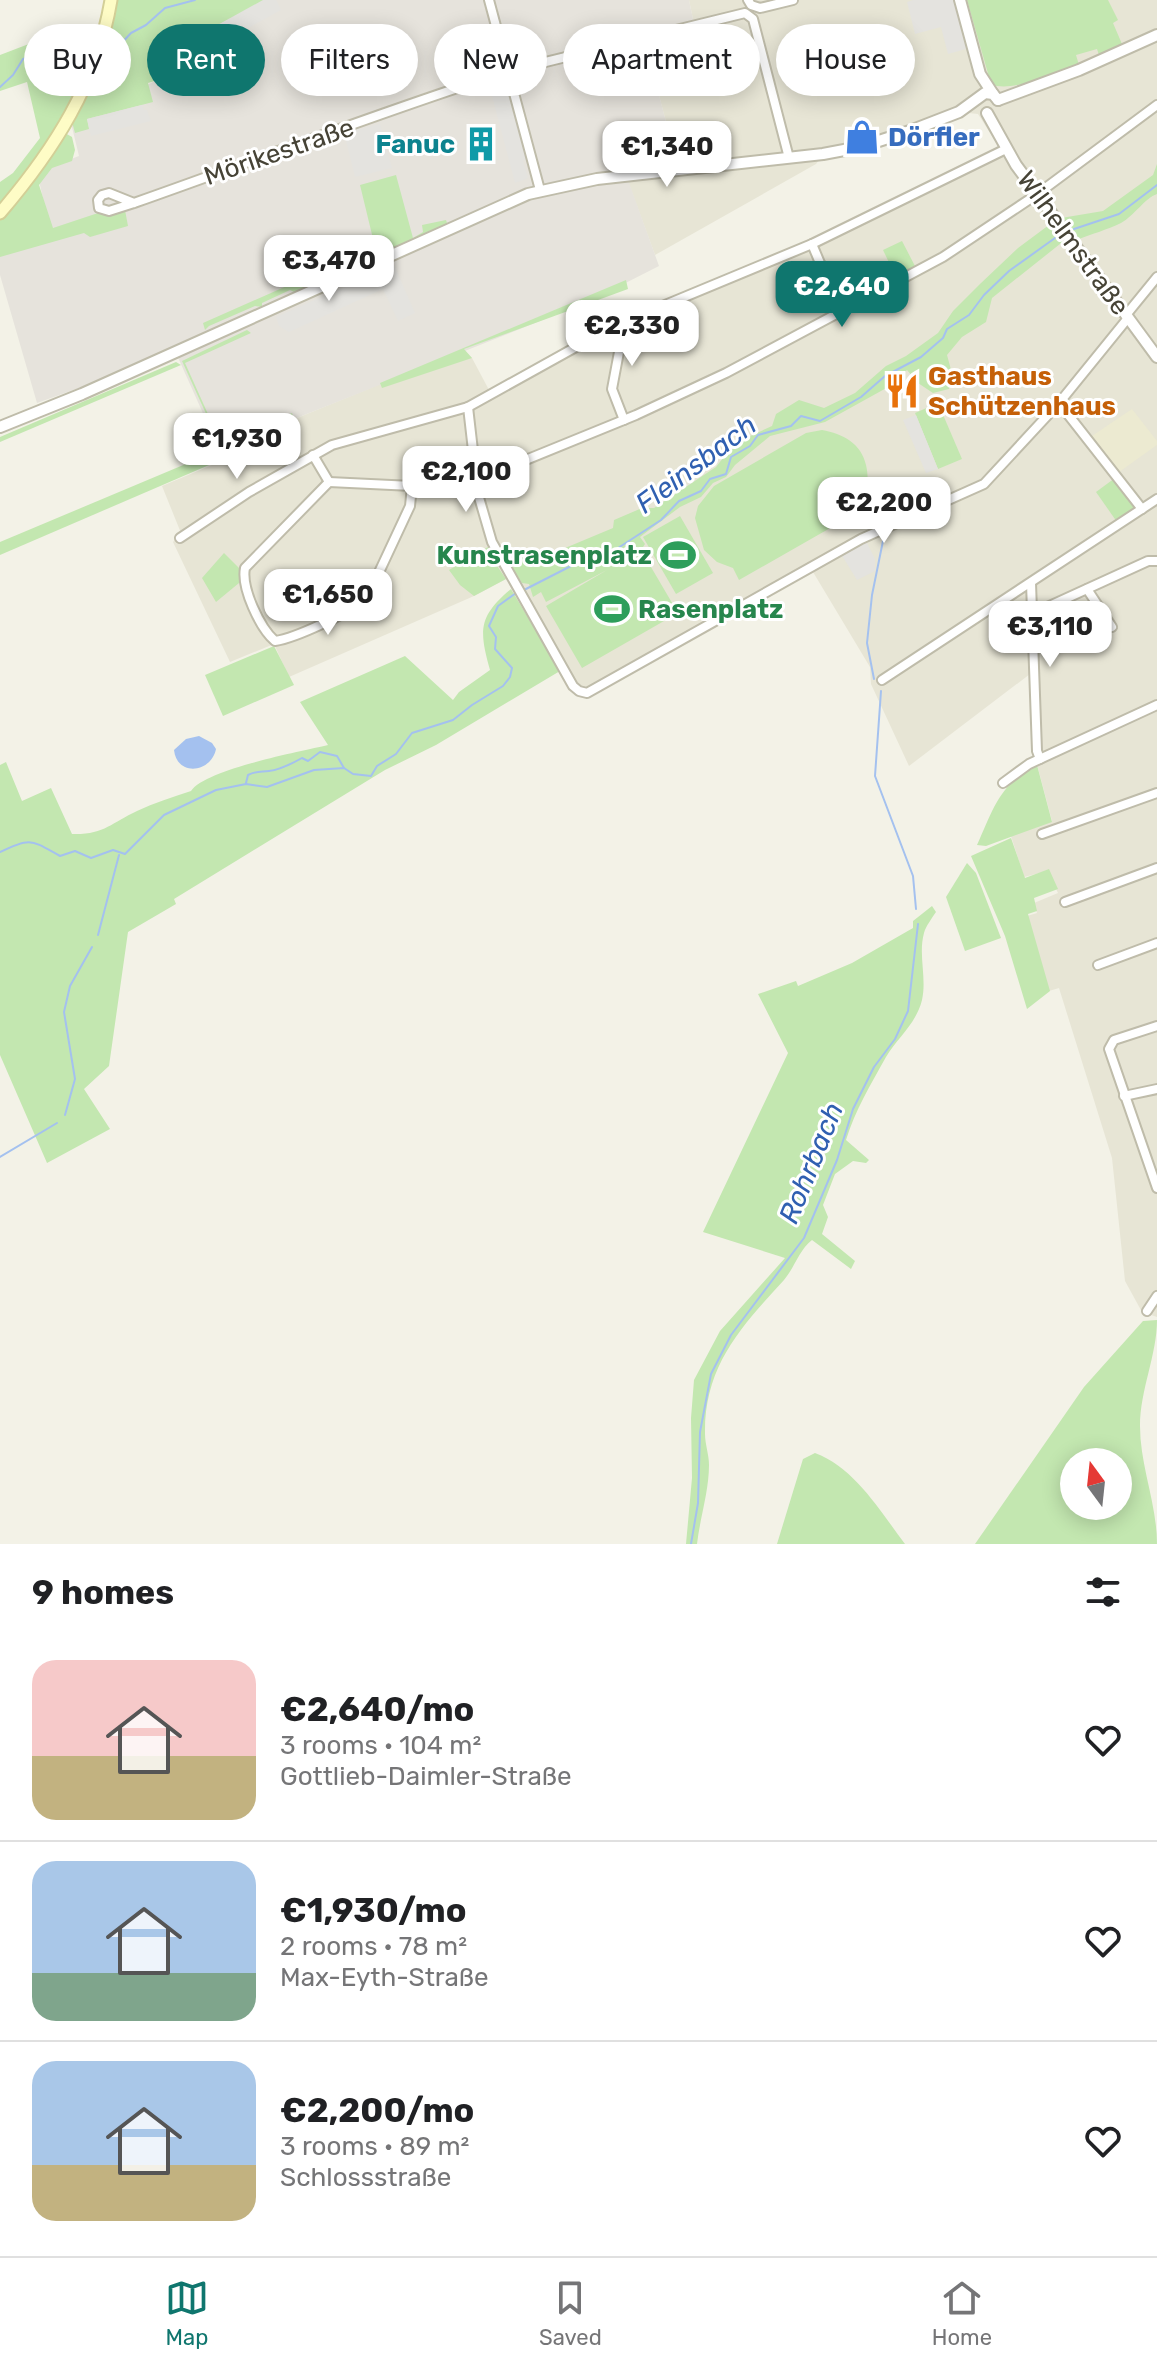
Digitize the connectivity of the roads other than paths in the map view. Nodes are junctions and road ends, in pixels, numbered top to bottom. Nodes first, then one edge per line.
1 (111, 0) edge
2 (489, 0) edge
3 (793, 0) edge
4 (960, 0) edge
5 (750, 7) edge
6 (496, 24) edge
7 (1157, 35) edge
8 (547, 61) edge
9 (980, 74) junction
10 (438, 96) edge
11 (516, 96) edge
12 (979, 98) junction
13 (1157, 105) edge
14 (991, 106) junction
15 (959, 112) junction
16 (1006, 149) junction
17 (789, 158) junction
18 (540, 190) junction
19 (1036, 195) junction
20 (134, 203) dead end
21 (0, 213) edge
22 (812, 244) junction
23 (1157, 277) edge
24 (848, 308) junction
25 (1127, 317) junction
26 (620, 323) junction
27 (1157, 357) edge
28 (1059, 403) junction
29 (468, 407) junction
30 (624, 420) junction
31 (0, 427) edge
32 (313, 455) junction
33 (475, 477) junction
34 (329, 482) junction
35 (412, 486) junction
36 (1157, 499) edge
37 (1140, 506) junction
38 (180, 538) dead end
39 (1157, 561) edge
40 (1031, 583) junction
41 (1087, 589) junction
42 (1032, 614) junction
43 (1112, 627) dead end
44 (882, 680) dead end
45 (1157, 705) edge
46 (1040, 759) junction
47 (1003, 783) dead end
48 (1157, 793) edge
49 (1042, 834) dead end
50 (1157, 868) edge
51 (1065, 902) dead end
52 (1157, 943) edge
53 (1098, 965) dead end
54 (1157, 1026) edge
55 (1157, 1089) edge
56 (1124, 1096) junction
57 (1157, 1154) edge
58 (1146, 1157) junction
59 (1157, 1188) edge
60 (1157, 1296) edge
61 (1147, 1311) dead end

1 - 21 main road
2 - 6 street
3 - 5 street, Mörikestraße
4 - 9 street
5 - 8 street, Mörikestraße
5 - 17 street
7 - 14 street
9 - 12 street
9 - 14 street, Wilhelmstraße
10 - 20 street, Mörikestraße
11 - 18 street
12 - 14 street
12 - 15 street
13 - 19 street
14 - 15 street
14 - 16 street, Wilhelmstraße
15 - 17 street
16 - 19 street, Wilhelmstraße
16 - 22 street
17 - 18 street
18 - 31 street
19 - 24 street
19 - 25 street, Wilhelmstraße
22 - 24 street
22 - 26 street
23 - 25 street
24 - 30 street
25 - 27 street, Wilhelmstraße
25 - 28 street
26 - 29 street
26 - 30 street
28 - 33 street
28 - 37 street
29 - 32 street
29 - 33 street
30 - 33 street
32 - 34 street
32 - 38 street
33 - 35 street
34 - 35 street
34 - 35 street
36 - 37 street
37 - 40 street
39 - 41 street
40 - 42 street
40 - 44 street
41 - 42 street
41 - 43 street
42 - 46 street
45 - 46 street
46 - 47 street
48 - 49 street
50 - 51 street
52 - 53 street
54 - 56 street
55 - 56 street
56 - 58 street
57 - 58 street
58 - 59 street
60 - 61 street

